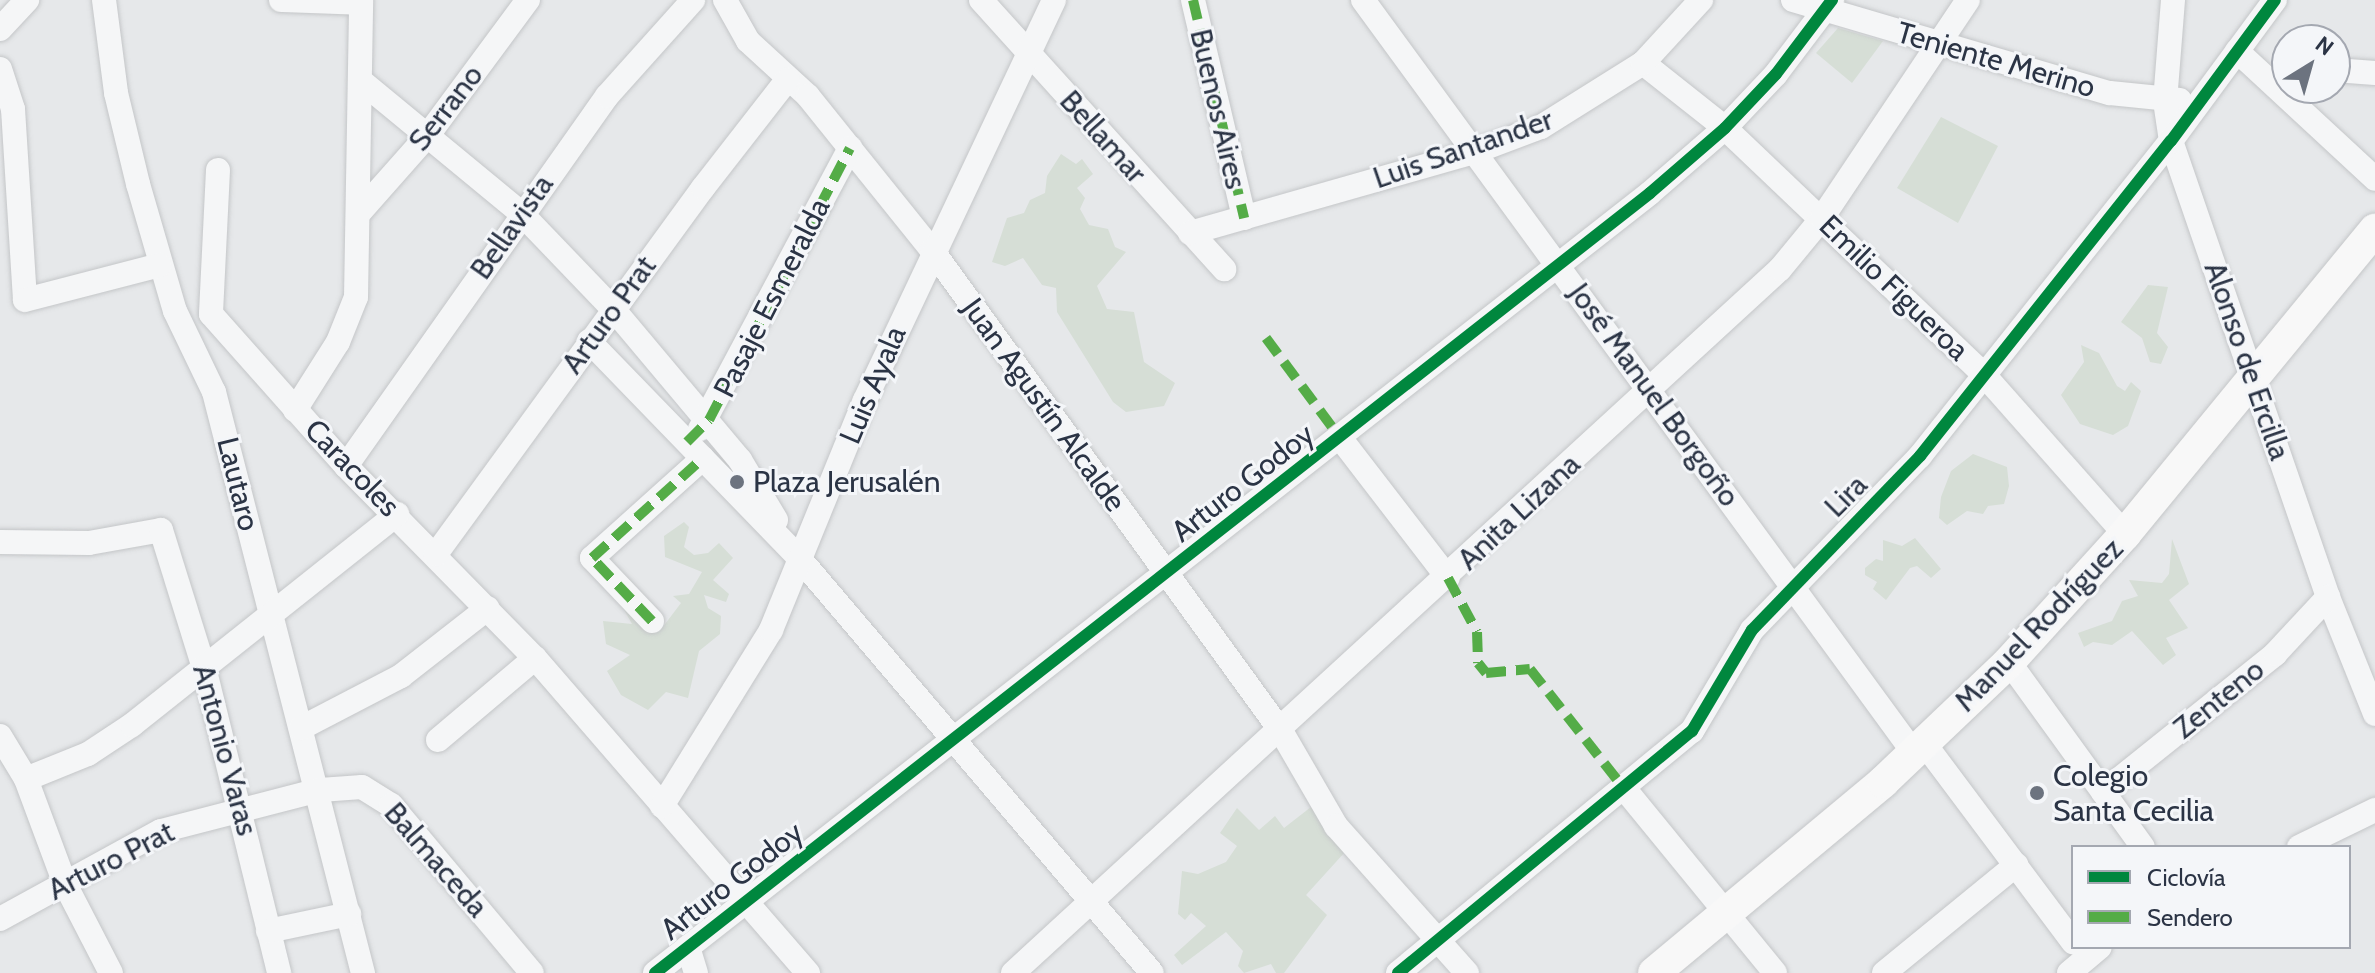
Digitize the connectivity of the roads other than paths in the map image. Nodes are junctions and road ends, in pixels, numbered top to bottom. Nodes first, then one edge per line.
1 (27, 0) edge
2 (104, 0) edge
3 (281, 0) edge
4 (528, 0) edge
5 (693, 0) edge
6 (725, 0) edge
7 (1054, 0) edge
8 (1193, 0) edge
9 (1363, 0) edge
10 (1701, 0) edge
11 (1793, 0) edge
12 (1968, 0) edge
13 (2173, 0) edge
14 (2275, 0) edge
15 (361, 1) edge
16 (990, 5) edge
17 (1828, 5) edge
18 (0, 29) edge
19 (1939, 44) junction
20 (2237, 51) junction
21 (1028, 53) junction
22 (1643, 63) junction
23 (2257, 66) junction
24 (2271, 67) edge
25 (0, 69) edge
26 (2351, 71) edge
27 (2375, 73) edge
28 (787, 80) junction
29 (361, 81) junction
30 (2202, 98) junction
31 (2165, 101) junction
32 (1725, 128) junction
33 (428, 135) junction
34 (2171, 141) junction
35 (850, 148) junction
36 (1477, 151) junction
37 (218, 170) dead end
38 (2375, 179) edge
39 (359, 213) junction
40 (521, 213) junction
41 (1244, 218) junction
42 (1822, 218) junction
43 (2375, 230) edge
44 (1190, 233) junction
45 (932, 250) junction
46 (160, 265) junction
47 (1561, 265) junction
48 (1224, 269) dead end
49 (614, 310) junction
50 (589, 341) junction
51 (1985, 376) junction
52 (2254, 380) junction
53 (1652, 390) junction
54 (295, 410) junction
55 (709, 420) junction
56 (1341, 439) junction
57 (695, 450) junction
58 (346, 466) junction
59 (397, 514) junction
60 (2125, 534) junction
61 (0, 542) edge
62 (436, 554) junction
63 (800, 559) junction
64 (1167, 575) junction
65 (1448, 578) junction
66 (1791, 587) junction
67 (2328, 597) junction
68 (488, 608) junction
69 (272, 618) junction
70 (652, 621) dead end
71 (535, 658) junction
72 (2009, 662) junction
73 (205, 671) junction
74 (2375, 714) edge
75 (301, 728) junction
76 (1281, 731) junction
77 (0, 736) edge
78 (957, 739) junction
79 (438, 740) dead end
80 (1919, 748) junction
81 (26, 779) junction
82 (1623, 787) junction
83 (320, 790) junction
84 (2103, 792) junction
85 (662, 806) junction
86 (242, 808) junction
87 (2375, 810) edge
88 (2142, 845) edge
89 (2303, 845) edge
90 (2016, 865) junction
91 (65, 884) junction
92 (1092, 901) junction
93 (746, 903) junction
94 (349, 914) junction
95 (1726, 914) junction
96 (0, 919) edge
97 (268, 931) junction
98 (1438, 939) junction
99 (2071, 941) edge
100 (688, 947) junction
101 (361, 972) edge
102 (111, 973) edge
103 (279, 973) edge
104 (532, 973) edge
105 (655, 973) edge
106 (696, 973) edge
107 (808, 973) edge
108 (1013, 973) edge
109 (1152, 973) edge
110 (1398, 973) edge
111 (1467, 973) edge
112 (1654, 973) edge
113 (1775, 973) edge
114 (1884, 973) edge

1 - 18 street
2 - 46 street, Lautaro
3 - 15 street
4 - 33 street, Serrano
5 - 40 street, Bellavista
6 - 28 street, Juan Agustín Alcalde
7 - 21 street, Luis Ayala
8 - 41 street, Buenos Aires
9 - 36 street, José Manuel Borgoño
10 - 22 street, Luis Santander
11 - 17 street, Teniente Merino
12 - 19 street, Anita Lizana
13 - 31 street, Alonso de Ercilla
14 - 20 street, Lira
15 - 29 street, Caracoles
16 - 21 street, Bellamar
17 - 19 street, Teniente Merino
17 - 32 street, Arturo Godoy
19 - 31 street, Teniente Merino
19 - 42 street, Anita Lizana
20 - 23 street
20 - 30 street, Lira
21 - 44 street, Bellamar
21 - 45 street, Luis Ayala
22 - 32 street, Emilio Figueroa
22 - 36 street, Luis Santander
23 - 24 street
23 - 38 street
25 - 46 street
26 - 27 street
28 - 35 street, Juan Agustín Alcalde
28 - 49 street, Arturo Prat
29 - 33 street
29 - 39 street, Caracoles
30 - 31 street, Teniente Merino
30 - 34 street, Lira
31 - 34 street, Alonso de Ercilla
32 - 42 street, Emilio Figueroa
32 - 47 street, Arturo Godoy
33 - 39 street, Serrano
33 - 40 street
34 - 51 street, Lira
34 - 52 street, Alonso de Ercilla
35 - 45 street, Juan Agustín Alcalde
35 - 55 street, Pasaje Esmeralda
36 - 41 street, Luis Santander
36 - 47 street, José Manuel Borgoño
37 - 54 street
39 - 54 street, Caracoles
40 - 49 street
40 - 58 street, Bellavista
41 - 44 street, Luis Santander
42 - 51 street, Emilio Figueroa
42 - 53 street, Anita Lizana
43 - 52 main road, Manuel Rodríguez
44 - 48 street, Bellamar
45 - 63 street, Luis Ayala
45 - 64 street, Juan Agustín Alcalde
46 - 69 street, Lautaro
47 - 53 street, José Manuel Borgoño
47 - 56 street, Arturo Godoy
49 - 50 street, Arturo Prat
49 - 55 street
50 - 57 street
50 - 62 street, Arturo Prat
51 - 60 street, Emilio Figueroa
51 - 66 street, Lira
52 - 60 main road, Manuel Rodríguez
52 - 67 street, Alonso de Ercilla
53 - 65 street, Anita Lizana
53 - 66 street, José Manuel Borgoño
54 - 58 street, Caracoles
55 - 57 street, Pasaje Esmeralda
55 - 63 street
56 - 64 street, Arturo Godoy
56 - 65 street
57 - 63 street
57 - 70 street, Pasaje Esmeralda
58 - 59 street, Caracoles
59 - 62 street, Caracoles
59 - 69 street
60 - 72 main road, Manuel Rodríguez
61 - 73 street, Antonio Varas
62 - 68 street, Caracoles
63 - 78 street
63 - 85 street, Luis Ayala
64 - 76 street, Juan Agustín Alcalde
64 - 78 street, Arturo Godoy
65 - 76 street, Anita Lizana
66 - 80 street, José Manuel Borgoño
66 - 82 street, Lira
67 - 74 street, Alonso de Ercilla
67 - 84 street, Zenteno
68 - 71 street, Caracoles
68 - 75 street
69 - 73 street
69 - 75 street, Lautaro
71 - 79 street
71 - 85 street, Caracoles
72 - 80 main road, Manuel Rodríguez
72 - 84 street
73 - 81 street
73 - 86 street, Antonio Varas
75 - 83 street, Lautaro
76 - 92 street, Anita Lizana
76 - 98 street, Juan Agustín Alcalde
77 - 81 street
78 - 92 street
78 - 93 street, Arturo Godoy
80 - 90 street, José Manuel Borgoño
80 - 95 main road, Manuel Rodríguez
81 - 91 street
82 - 95 street
82 - 98 street, Lira
83 - 86 street, Arturo Prat
83 - 94 street, Lautaro
83 - 104 street, Balmaceda
84 - 88 street
85 - 93 street, Caracoles
86 - 91 street, Arturo Prat
86 - 97 street, Antonio Varas
87 - 89 street
90 - 99 street, José Manuel Borgoño
90 - 114 street
91 - 96 street, Arturo Prat
91 - 102 street
92 - 108 street, Anita Lizana
92 - 109 street
93 - 100 street, Arturo Godoy
93 - 107 street, Caracoles
94 - 97 street
94 - 101 street, Lautaro
95 - 112 main road, Manuel Rodríguez
95 - 113 street
97 - 103 street, Antonio Varas
98 - 110 street, Lira
98 - 111 street, Juan Agustín Alcalde
100 - 105 street, Arturo Godoy
100 - 106 street

